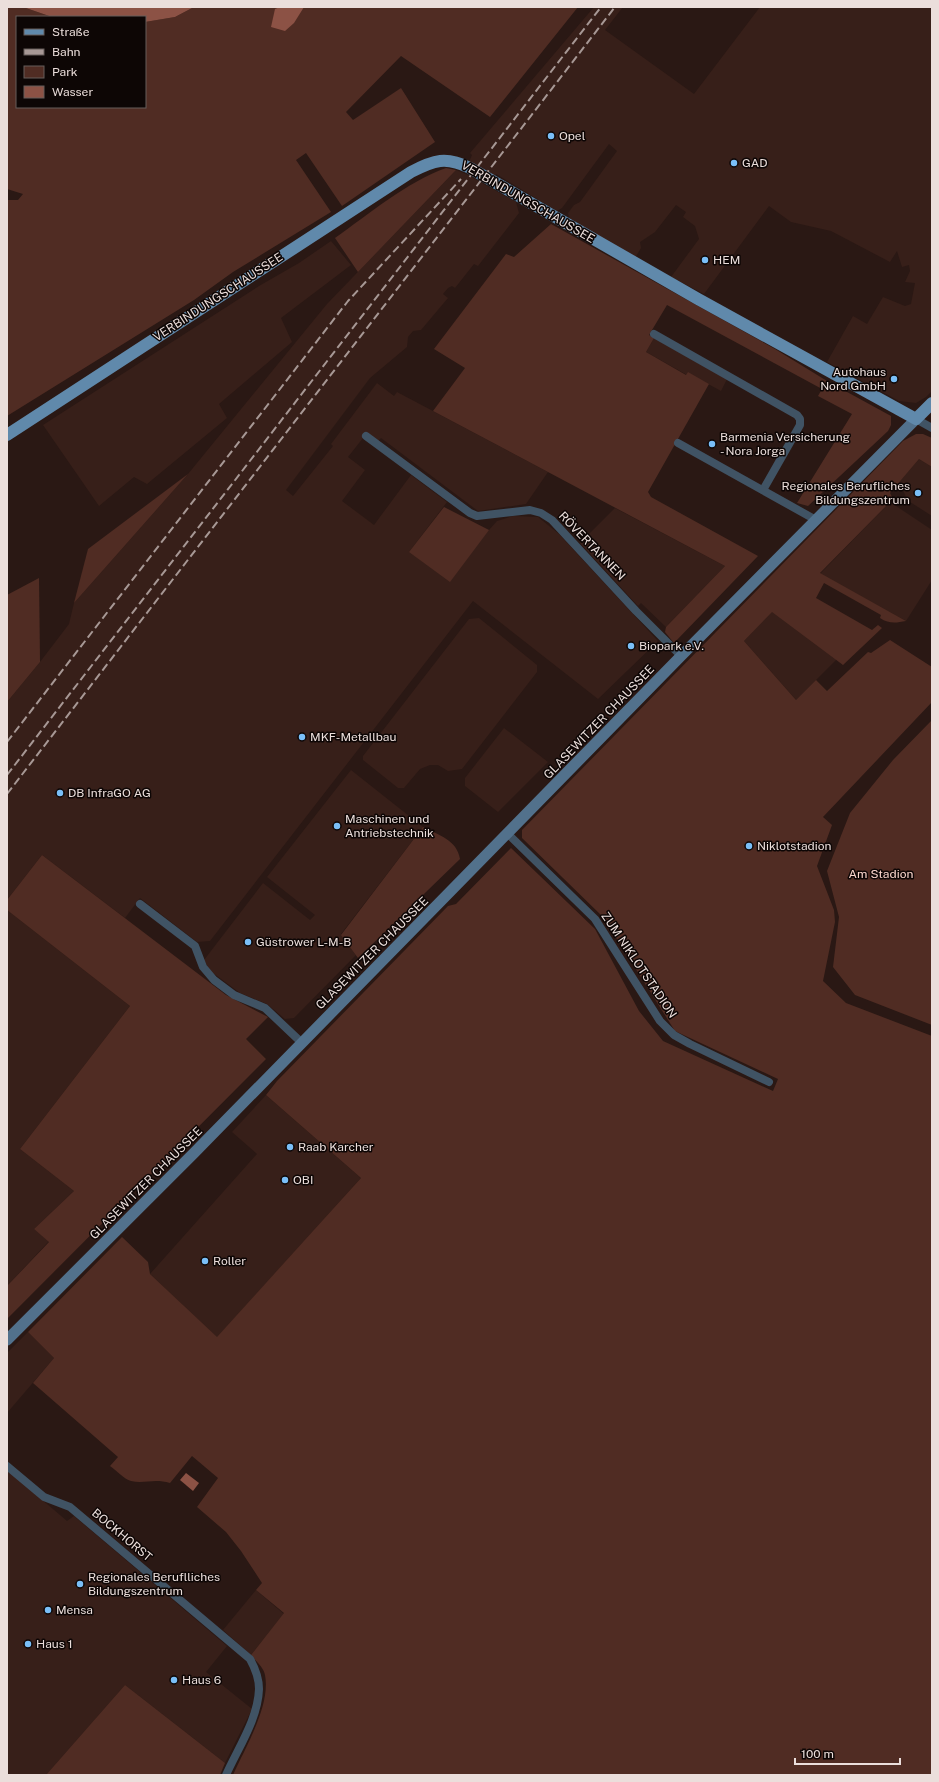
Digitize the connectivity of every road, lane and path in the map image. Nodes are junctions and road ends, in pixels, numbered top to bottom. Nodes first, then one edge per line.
1 (654, 334) dead end
2 (932, 403) edge
3 (916, 419) junction
4 (932, 428) edge
5 (7, 435) edge
6 (366, 436) dead end
7 (678, 443) dead end
8 (763, 490) junction
9 (816, 520) junction
10 (681, 656) junction
11 (508, 834) junction
12 (140, 904) dead end
13 (302, 1043) junction
14 (769, 1082) dead end
15 (7, 1340) edge
16 (7, 1466) edge
17 (226, 1775) edge

1 - 8 street
2 - 3 main road
3 - 4 street
3 - 5 main road, VERBINDUNGSCHAUSSEE
3 - 9 main road, GLASEWITZER CHAUSSEE
6 - 10 street, RÖVERTANNEN
7 - 8 street
8 - 9 street
9 - 10 main road, GLASEWITZER CHAUSSEE
10 - 11 main road, GLASEWITZER CHAUSSEE
11 - 13 main road, GLASEWITZER CHAUSSEE
11 - 14 street, ZUM NIKLOTSTADION
12 - 13 street
13 - 15 main road, GLASEWITZER CHAUSSEE
16 - 17 street, BOCKHORST

